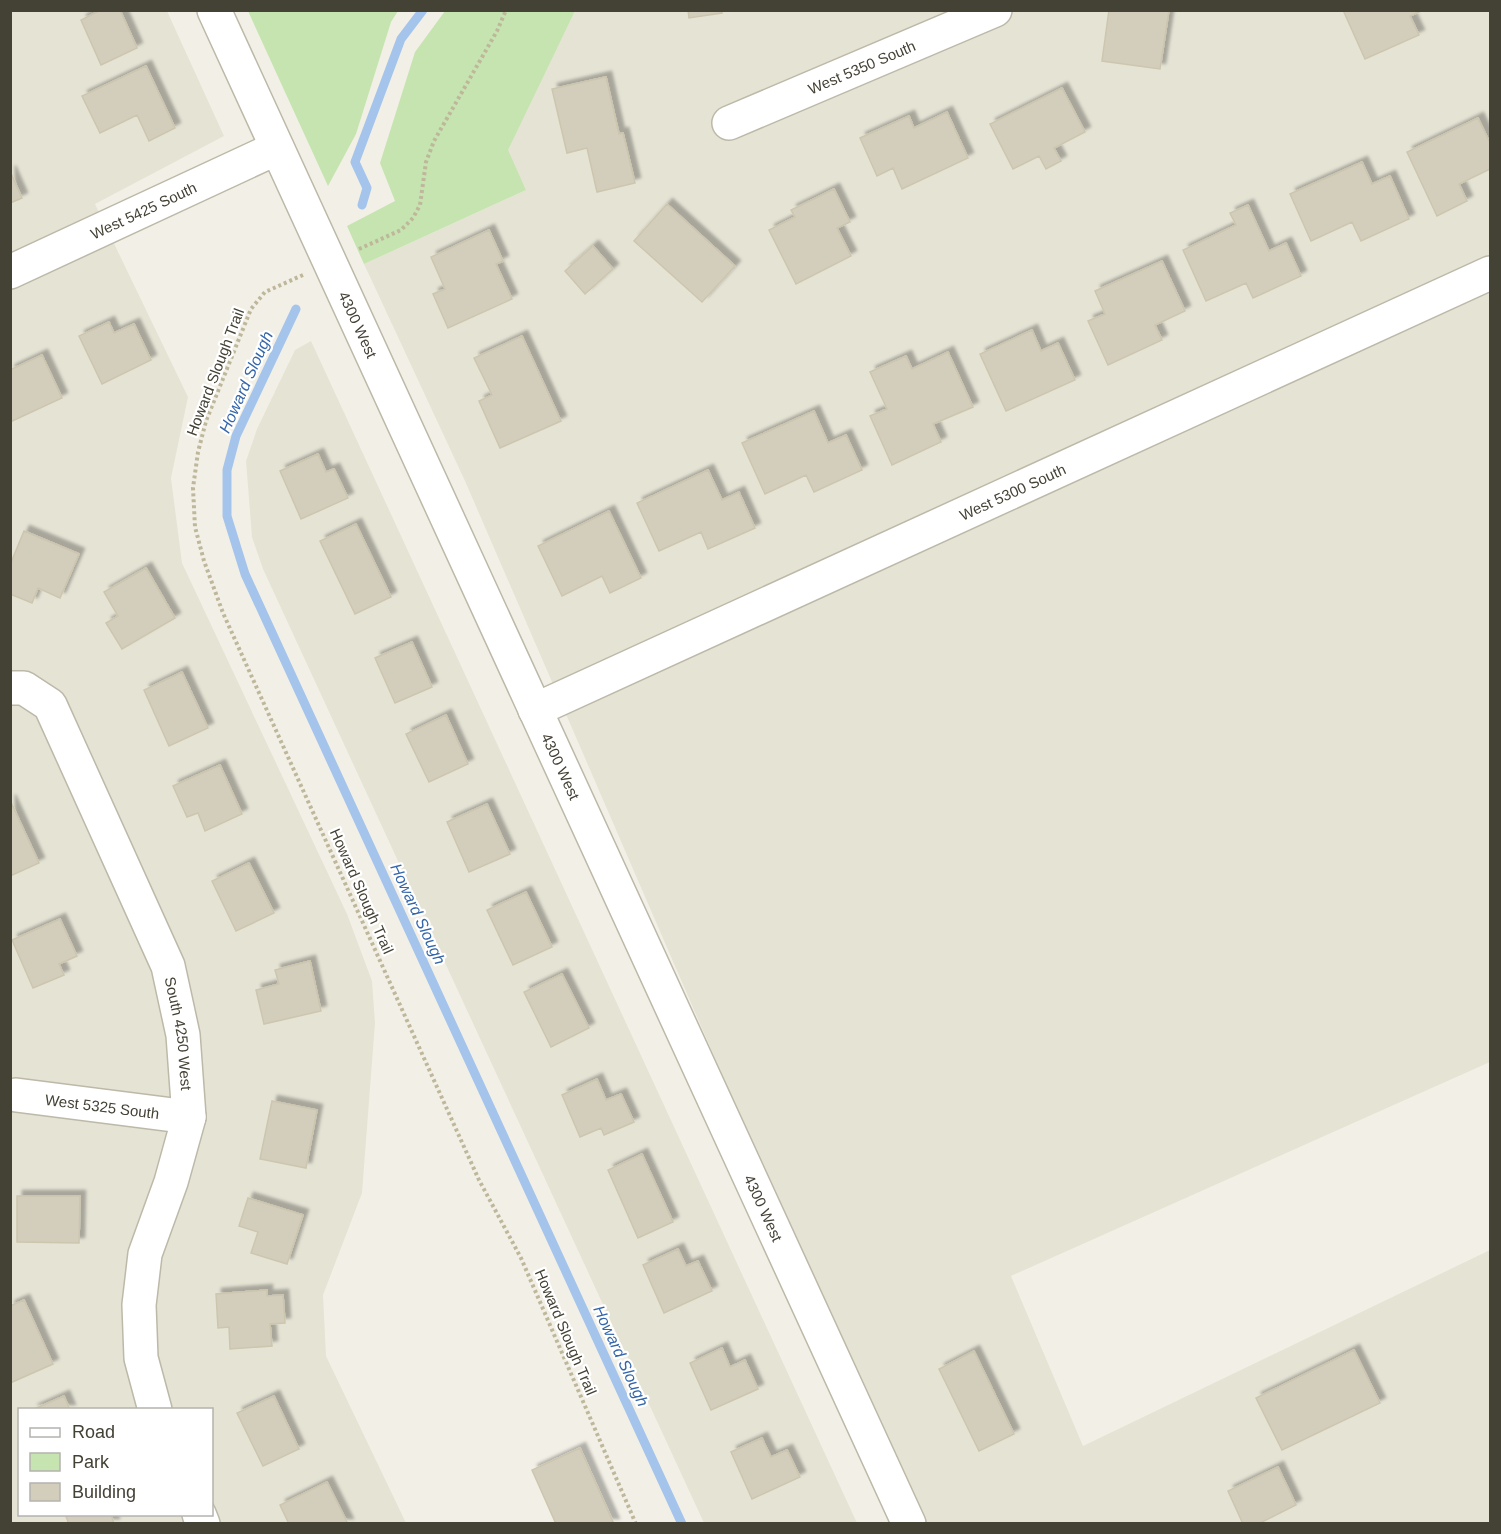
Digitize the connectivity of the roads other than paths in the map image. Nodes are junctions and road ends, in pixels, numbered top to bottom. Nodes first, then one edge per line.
1 (214, 10) edge
2 (995, 10) edge
3 (729, 123) dead end
4 (277, 148) junction
5 (10, 272) edge
6 (1491, 273) edge
7 (17, 688) edge
8 (535, 710) junction
9 (16, 1095) dead end
10 (189, 1118) junction
11 (154, 1408) edge
12 (909, 1524) edge

1 - 4 street, 4300 West
2 - 3 street, West 5350 South
4 - 5 street, West 5425 South
4 - 8 street, 4300 West
6 - 8 street, West 5300 South
7 - 10 street, South 4250 West
8 - 12 street, 4300 West
9 - 10 street, West 5325 South
10 - 11 street, South 4250 West

